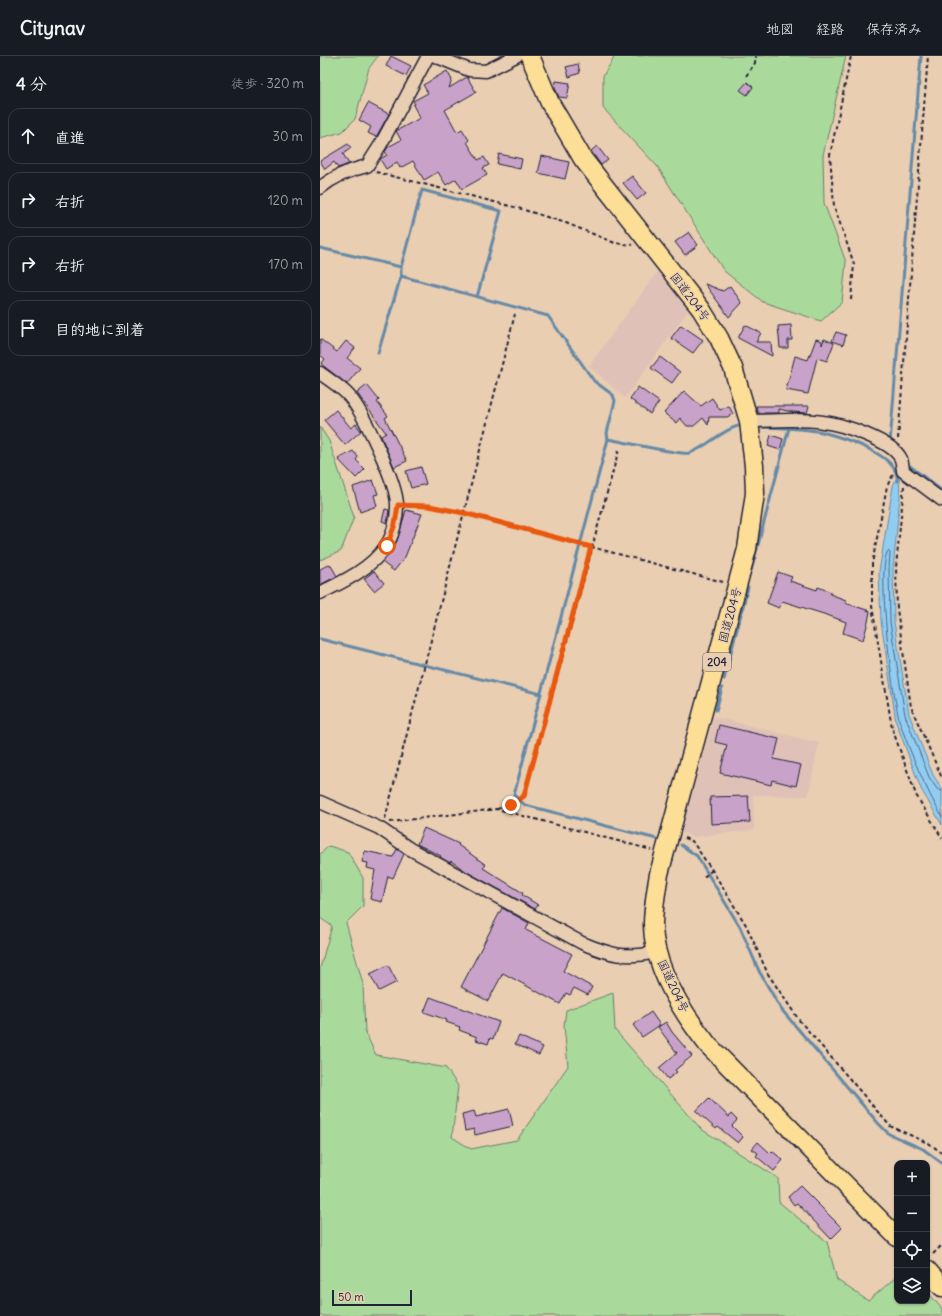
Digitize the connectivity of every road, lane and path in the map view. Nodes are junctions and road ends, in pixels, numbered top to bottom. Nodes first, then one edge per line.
1 (428, 56) edge
2 (435, 56) edge
3 (516, 56) edge
4 (530, 56) edge
5 (756, 56) edge
6 (851, 56) edge
7 (928, 56) edge
8 (746, 76) dead end
9 (367, 166) junction
10 (320, 188) edge
11 (647, 242) junction
12 (851, 300) dead end
13 (515, 314) dead end
14 (320, 373) edge
15 (749, 421) junction
16 (619, 450) dead end
17 (899, 465) junction
18 (942, 500) edge
19 (398, 505) junction
20 (464, 513) junction
21 (591, 547) junction
22 (738, 586) junction
23 (320, 593) edge
24 (942, 778) edge
25 (320, 802) edge
26 (497, 809) junction
27 (669, 833) junction
28 (942, 838) edge
29 (664, 853) junction
30 (712, 870) junction
31 (704, 877) dead end
32 (657, 952) junction
33 (942, 1153) edge
34 (894, 1234) edge
35 (942, 1246) edge
36 (930, 1262) edge
37 (942, 1287) edge

1 - 9 street
2 - 3 street
4 - 11 highway, 国道204号 / 204
5 - 8 path
6 - 12 path
7 - 17 path
9 - 10 street
9 - 11 path
11 - 15 highway, 国道204号 / 204
13 - 20 path
14 - 19 street
15 - 17 street
15 - 22 highway, 国道204号 / 204
16 - 21 path
17 - 18 street
17 - 24 path
17 - 28 path
19 - 20 path
19 - 23 street
20 - 21 path
20 - 26 path
21 - 22 path
21 - 26 path
22 - 27 highway, 国道204号 / 204
25 - 32 street
26 - 29 path
27 - 29 highway, 国道204号 / 204
27 - 30 path
29 - 32 highway, 国道204号 / 204
30 - 31 path
30 - 33 path
32 - 34 highway, 国道204号 / 204
35 - 36 path
36 - 37 highway

